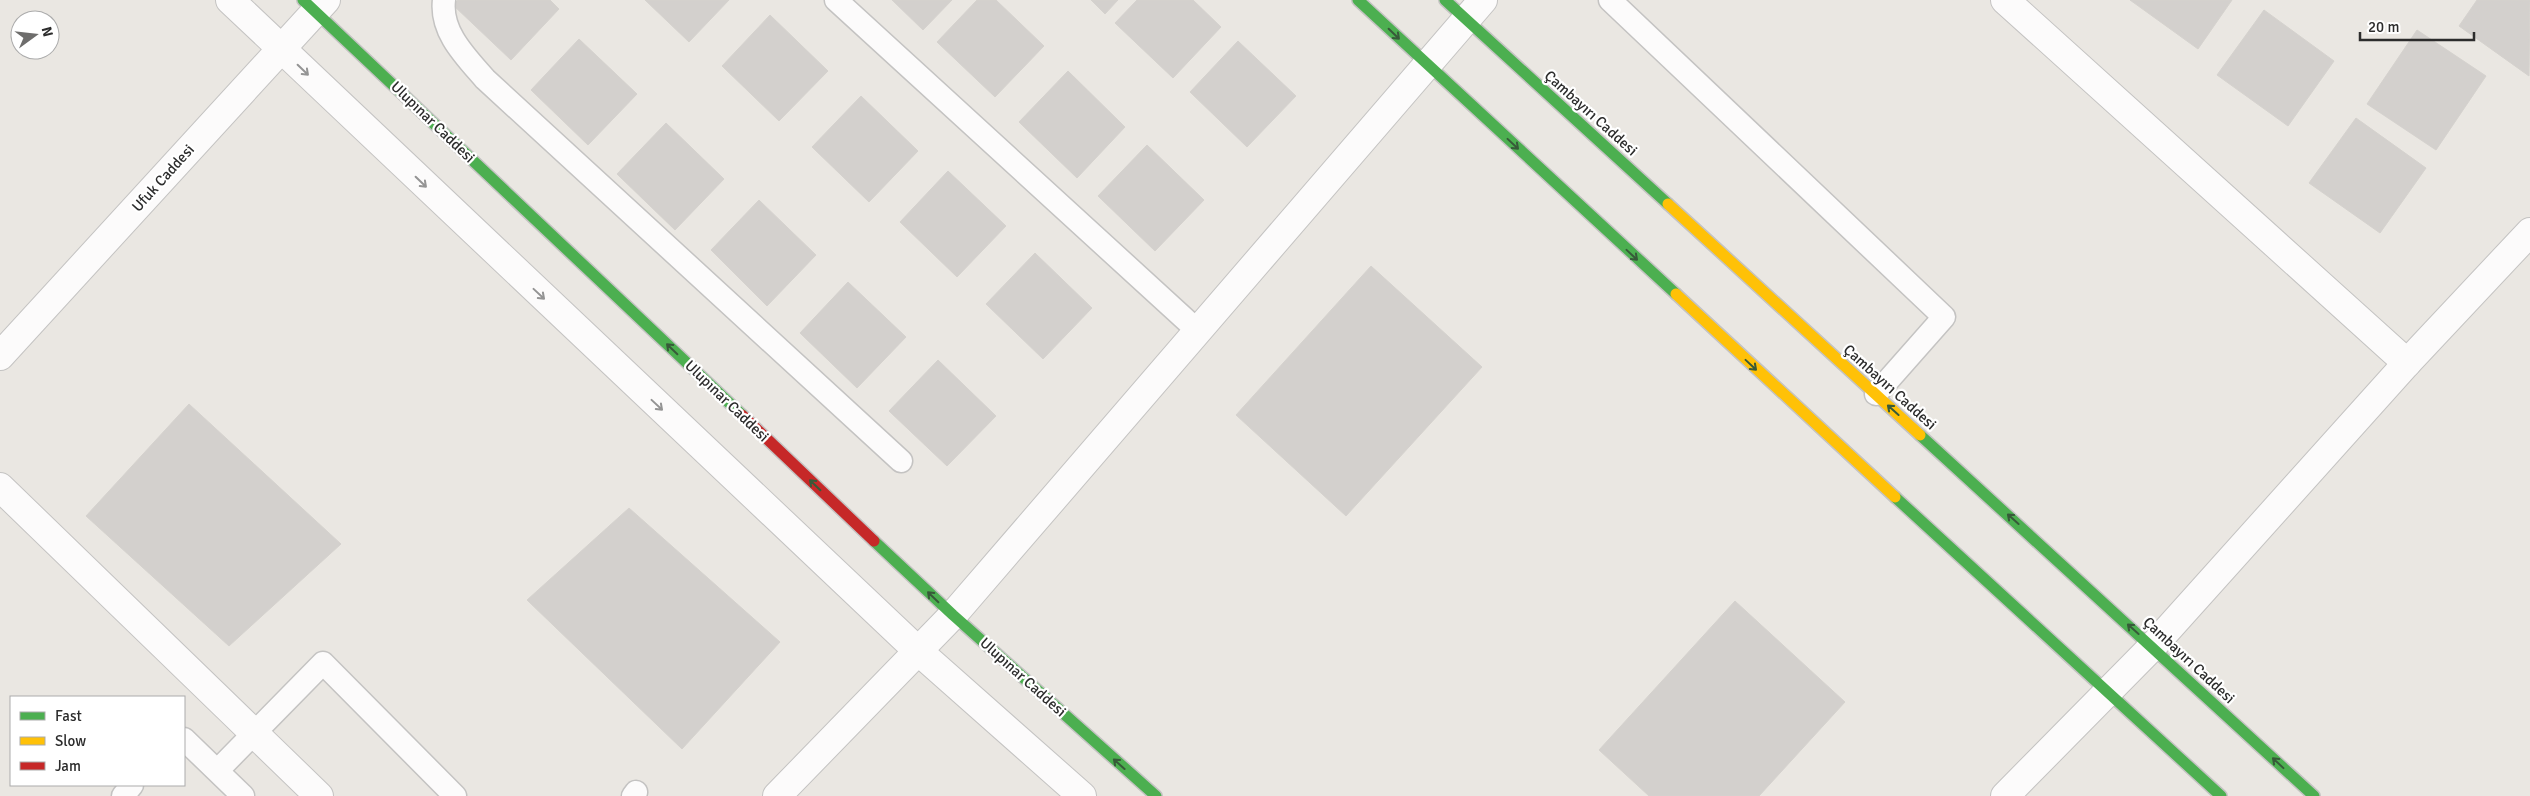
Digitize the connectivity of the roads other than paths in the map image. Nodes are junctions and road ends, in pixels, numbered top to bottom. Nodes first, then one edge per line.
1 (230, 0) edge
2 (444, 0) edge
3 (836, 0) edge
4 (1358, 0) edge
5 (1445, 0) edge
6 (1610, 0) edge
7 (2005, 0) edge
8 (315, 4) edge
9 (1474, 10) edge
10 (281, 48) junction
11 (1427, 66) junction
12 (2530, 232) edge
13 (1198, 331) junction
14 (0, 356) edge
15 (2407, 363) junction
16 (1876, 394) junction
17 (901, 461) dead end
18 (0, 487) edge
19 (953, 615) junction
20 (2152, 647) junction
21 (917, 650) junction
22 (2108, 694) junction
23 (253, 732) junction
24 (185, 740) edge
25 (218, 770) junction
26 (131, 786) edge
27 (123, 796) edge
28 (243, 796) edge
29 (319, 796) edge
30 (455, 796) edge
31 (777, 796) edge
32 (1082, 796) edge
33 (1156, 796) edge
34 (2005, 796) edge
35 (2221, 796) edge
36 (2314, 796) edge

1 - 10 street
2 - 17 lane
3 - 13 lane
4 -> 11 main road
5 - 9 main road, Çambayırı Caddesi
6 - 16 lane
7 - 15 street
8 - 10 street, Ufuk Caddesi
19 -> 8 main road, Ulupınar Caddesi
9 - 11 street
9 - 16 main road, Çambayırı Caddesi
10 - 14 street, Ufuk Caddesi
10 -> 21 street
11 - 13 street
11 -> 22 main road
12 - 15 street
13 - 19 street
15 - 20 street
20 -> 16 main road, Çambayırı Caddesi
18 - 23 street
19 - 21 street
33 -> 19 main road, Ulupınar Caddesi
20 - 22 street
36 -> 20 main road, Çambayırı Caddesi
21 - 31 street
21 - 32 street
22 - 34 street
22 - 35 main road
23 - 25 lane
23 - 29 street
23 - 30 lane
24 - 25 lane
25 - 28 lane
26 - 27 lane

